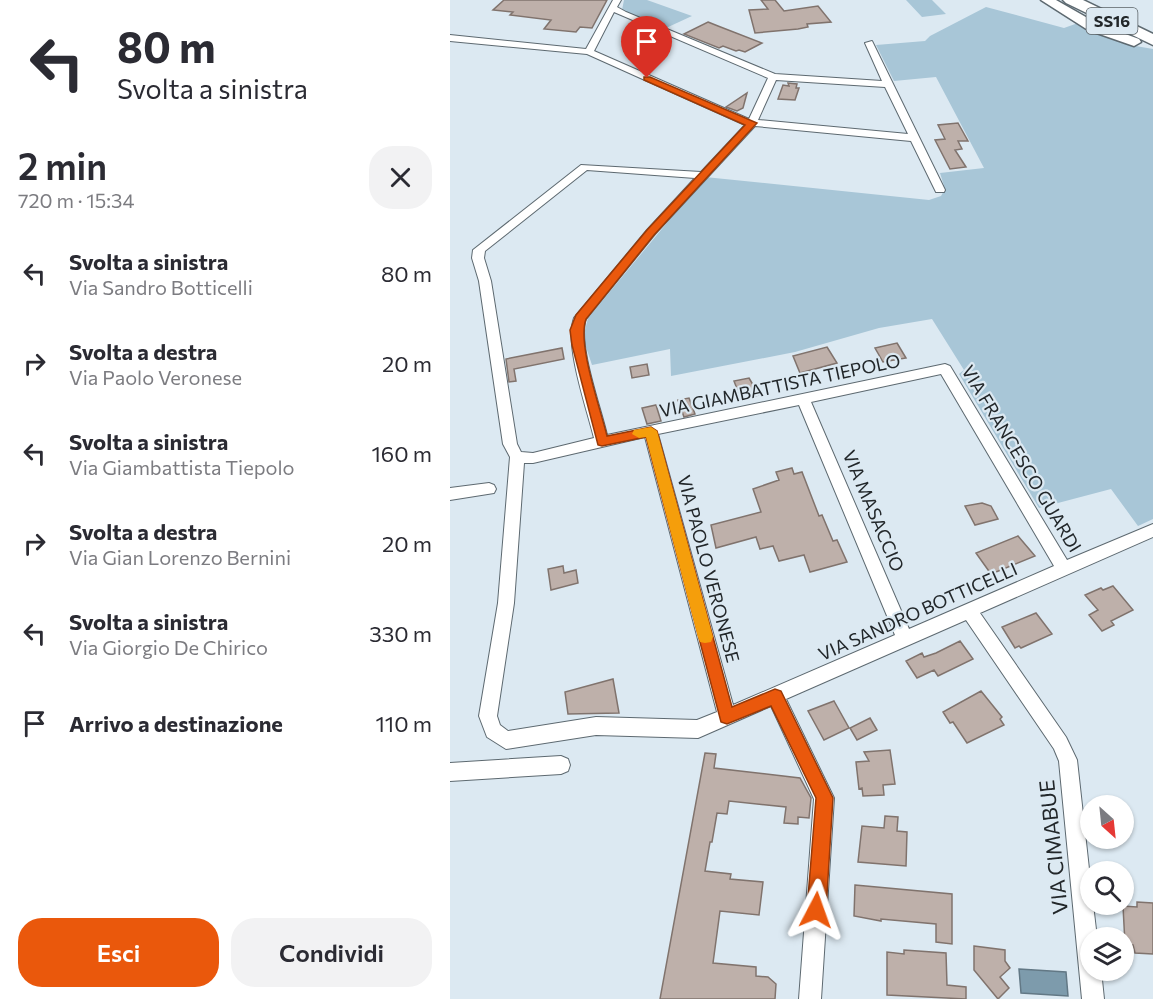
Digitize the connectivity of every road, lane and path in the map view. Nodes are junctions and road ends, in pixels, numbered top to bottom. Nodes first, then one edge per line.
1 (1047, 0) edge
2 (1071, 0) edge
3 (1083, 0) edge
4 (615, 4) edge
5 (1153, 34) edge
6 (450, 38) edge
7 (1153, 40) edge
8 (1134, 42) joint
9 (869, 44) dead end
10 (1153, 47) edge
11 (589, 52) junction
12 (773, 77) junction
13 (888, 84) junction
14 (752, 123) junction
15 (914, 138) junction
16 (702, 175) junction
17 (940, 190) dead end
18 (945, 369) joint
19 (803, 399) junction
20 (651, 431) junction
21 (602, 441) junction
22 (518, 457) junction
23 (489, 489) dead end
24 (450, 494) edge
25 (1153, 530) edge
26 (1064, 569) junction
27 (969, 611) junction
28 (904, 639) junction
29 (775, 696) junction
30 (727, 717) junction
31 (561, 765) dead end
32 (450, 772) edge
33 (810, 999) edge
34 (1093, 999) edge

1 - 8 street
2 - 7 highway, SS16
3 - 5 highway, SS16
4 - 11 street
4 - 12 street
6 - 11 street
8 - 10 highway
9 - 13 street
11 - 14 street
12 - 13 street
12 - 14 street
13 - 15 street
14 - 15 street
14 - 16 street
15 - 17 street
16 - 21 street
16 - 22 street
18 - 19 street, VIA GIAMBATTISTA TIEPOLO
18 - 26 street, VIA FRANCESCO GUARDI
19 - 20 street, VIA GIAMBATTISTA TIEPOLO
19 - 28 street, VIA MASACCIO
20 - 21 street, VIA GIAMBATTISTA TIEPOLO
20 - 30 street, VIA PAOLO VERONESE
21 - 22 street, VIA GIAMBATTISTA TIEPOLO
22 - 30 street, VIA SANDRO BOTTICELLI
23 - 24 street
25 - 26 street, VIA SANDRO BOTTICELLI
26 - 27 street, VIA SANDRO BOTTICELLI
27 - 28 street, VIA SANDRO BOTTICELLI
27 - 34 street, VIA CIMABUE
28 - 29 street, VIA SANDRO BOTTICELLI
29 - 30 street, VIA SANDRO BOTTICELLI
29 - 33 street
31 - 32 street

